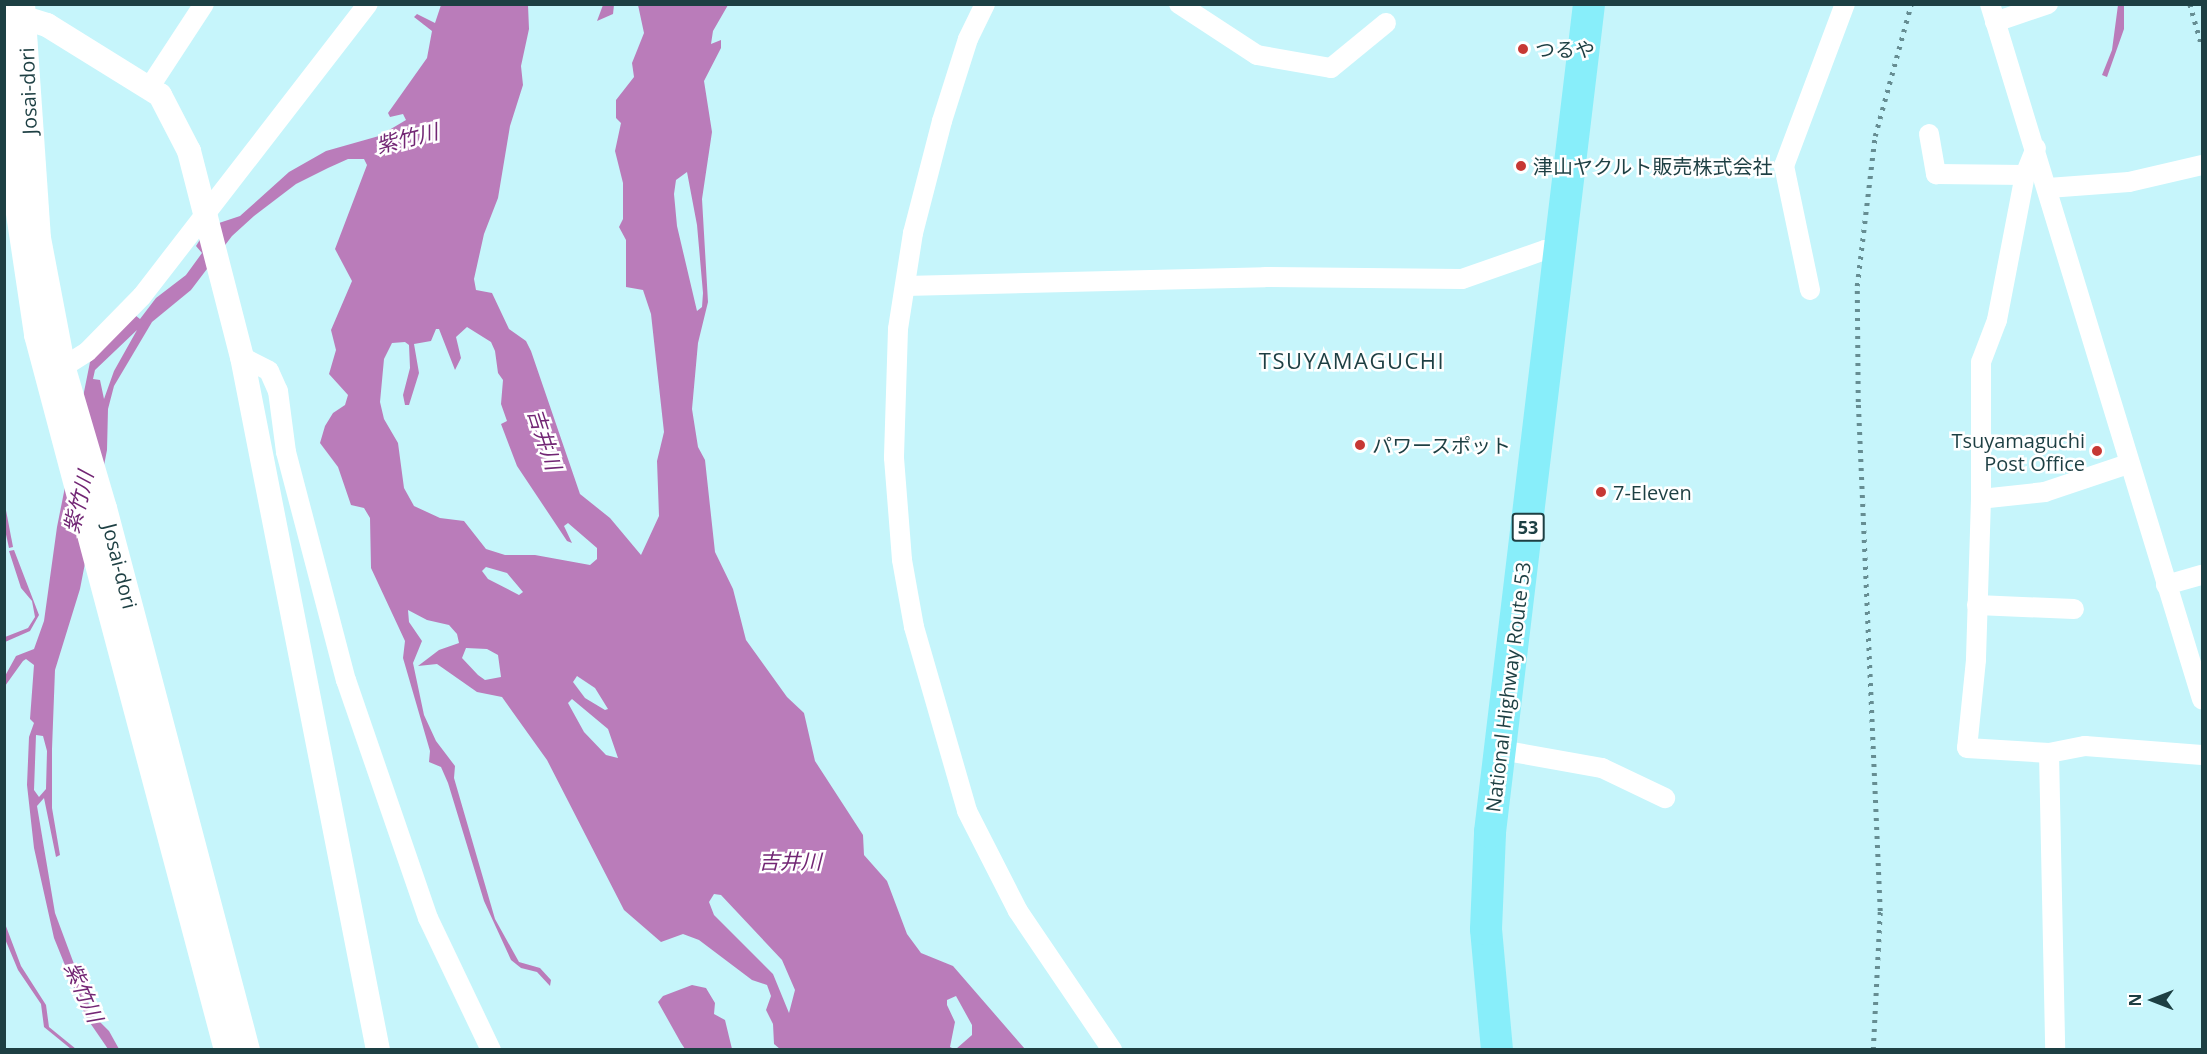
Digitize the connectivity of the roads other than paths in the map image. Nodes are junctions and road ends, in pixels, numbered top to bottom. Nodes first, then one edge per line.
1 (204, 4) edge
2 (368, 4) edge
3 (985, 4) edge
4 (1179, 4) edge
5 (1589, 4) edge
6 (1845, 4) edge
7 (2048, 4) edge
8 (14, 11) edge
9 (1992, 13) edge
10 (1386, 23) dead end
11 (149, 88) junction
12 (1929, 134) dead end
13 (2036, 148) junction
14 (2202, 165) edge
15 (2025, 175) junction
16 (2048, 188) junction
17 (208, 217) junction
18 (1563, 250) junction
19 (905, 286) junction
20 (1810, 290) dead end
21 (242, 357) junction
22 (55, 373) junction
23 (2128, 464) junction
24 (1980, 498) junction
25 (2202, 575) edge
26 (2166, 585) junction
27 (1977, 605) junction
28 (2074, 609) dead end
29 (2202, 699) edge
30 (1502, 750) junction
31 (2049, 753) junction
32 (2202, 755) edge
33 (1665, 798) dead end
34 (226, 1050) edge
35 (248, 1050) edge
36 (378, 1050) edge
37 (491, 1050) edge
38 (1112, 1050) edge
39 (1497, 1050) edge
40 (2055, 1050) edge

1 - 11 street
2 - 17 street
3 - 19 street
4 - 10 street
5 - 18 highway, National Highway Route 53 / 53
6 - 20 street
7 - 9 street
8 - 11 street
8 - 22 street, Josai-dori
9 - 13 street
11 - 17 street
12 - 15 street
13 - 15 street
13 - 16 street
14 - 16 street
15 - 24 street
16 - 23 street
17 - 21 street
17 - 22 street
18 - 19 street
18 - 30 highway, National Highway Route 53 / 53
19 - 38 street
21 - 36 street
21 - 37 street
22 - 34 street, Josai-dori
22 - 35 street, Josai-dori
23 - 24 street
23 - 26 street
24 - 27 street
25 - 26 street
26 - 29 street
27 - 28 street
27 - 31 street
30 - 33 street
30 - 39 highway, National Highway Route 53 / 53
31 - 32 street
31 - 40 street

